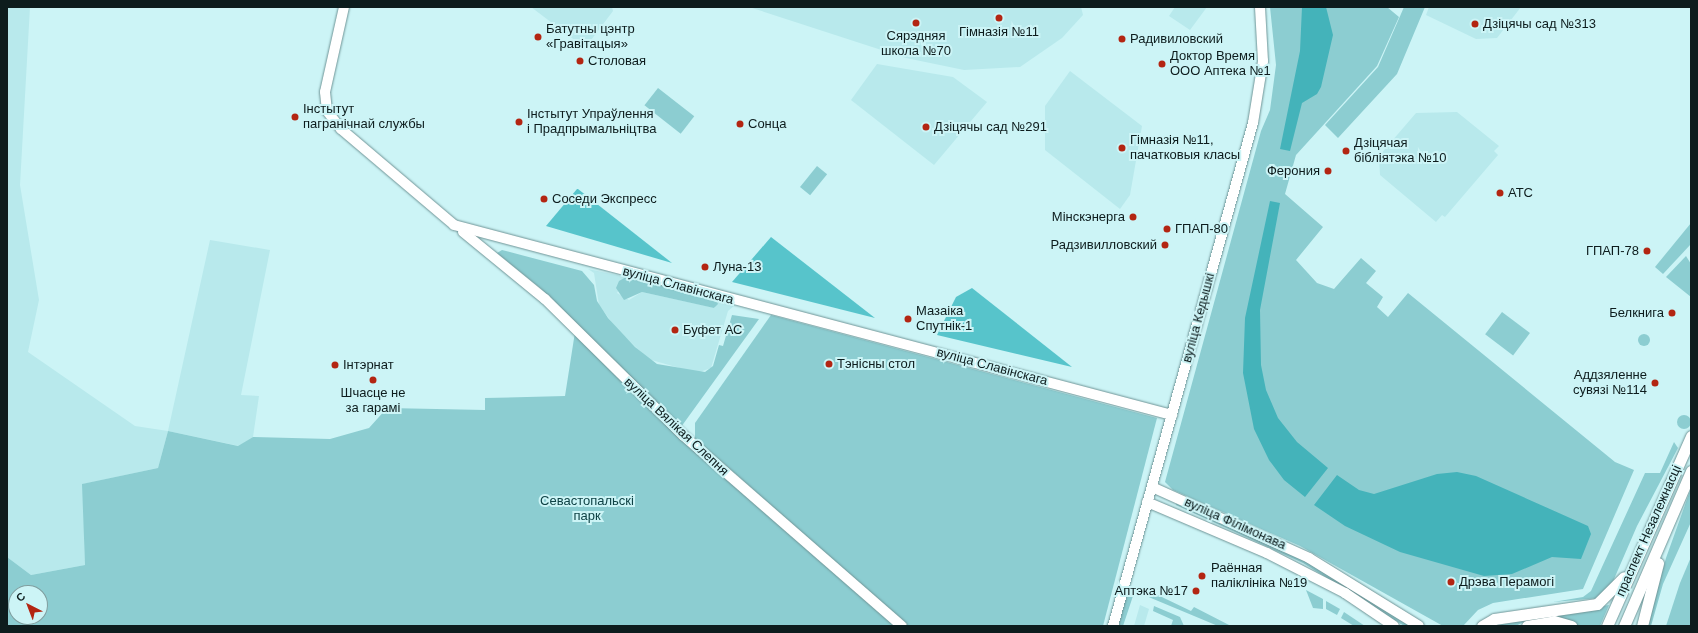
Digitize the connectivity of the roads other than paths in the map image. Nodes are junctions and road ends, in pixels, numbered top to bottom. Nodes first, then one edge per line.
1 (344, 7) edge
2 (1260, 7) edge
3 (454, 225) junction
4 (494, 238) junction
5 (490, 251) junction
6 (1172, 415) junction
7 (1691, 436) edge
8 (1691, 472) edge
9 (1152, 487) junction
10 (1147, 502) junction
11 (1667, 528) junction
12 (1632, 567) junction
13 (902, 626) edge
14 (1113, 626) edge
15 (1394, 626) edge
16 (1419, 626) edge
17 (1482, 626) edge
18 (1527, 626) edge
19 (1571, 626) edge
20 (1607, 626) edge
21 (1624, 626) edge
22 (1642, 626) edge

1 - 3 street, вуліца Славінскага
2 - 6 street, вуліца Кедышкі
3 - 4 street, вуліца Славінскага
3 - 5 street, вуліца Вялікая Слепня
4 - 5 street
4 - 6 street, вуліца Славінскага
5 - 13 street, вуліца Вялікая Слепня
6 - 9 street, вуліца Кедышкі
7 - 12 main road, праспект Незалежнасці
8 - 11 main road, праспект Незалежнасці
9 - 10 street, вуліца Кедышкі
9 - 16 street, вуліца Філімонава
10 - 14 street, вуліца Кедышкі
10 - 15 street, вуліца Філімонава
11 - 21 main road, праспект Незалежнасці
11 - 22 main road
12 - 17 main road
12 - 20 main road, праспект Незалежнасці
18 - 19 main road

